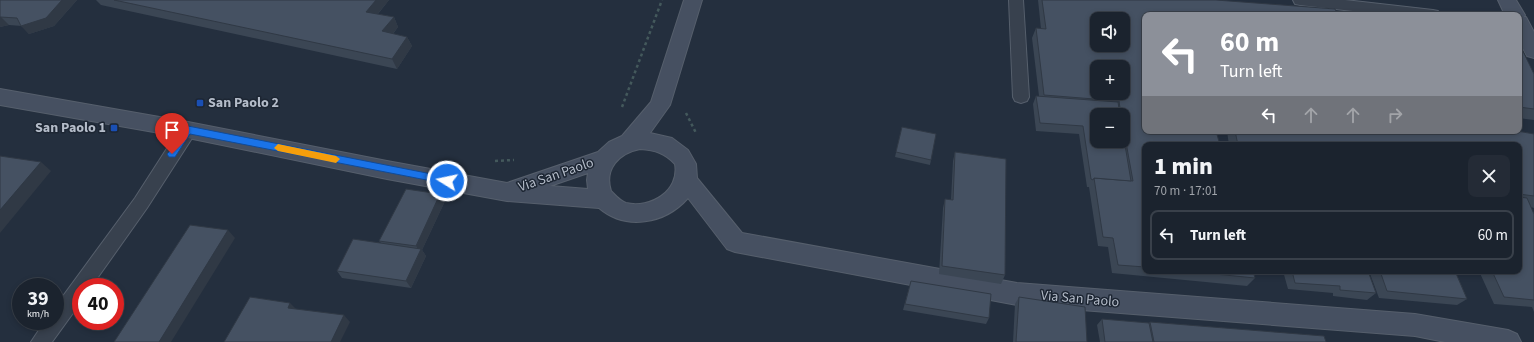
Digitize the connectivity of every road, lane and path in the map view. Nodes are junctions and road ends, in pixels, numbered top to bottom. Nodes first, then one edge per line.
1 (662, 0) edge
2 (693, 0) edge
3 (1016, 0) edge
4 (1300, 0) edge
5 (1507, 0) edge
6 (1406, 12) edge
7 (1513, 12) edge
8 (1522, 29) edge
9 (1534, 51) edge
10 (0, 97) edge
11 (1022, 97) dead end
12 (660, 105) junction
13 (620, 114) dead end
14 (188, 130) junction
15 (630, 142) junction
16 (666, 144) junction
17 (605, 158) junction
18 (516, 160) dead end
19 (494, 161) dead end
20 (686, 180) junction
21 (507, 192) junction
22 (604, 199) junction
23 (41, 342) edge
24 (1508, 342) edge

1 - 13 path
2 - 12 street
3 - 11 lane
4 - 6 lane
5 - 7 street
8 - 9 street
10 - 14 street, Via San Paolo
12 - 15 street
12 - 16 street
14 - 21 street, Via San Paolo
14 - 23 lane
15 - 16 street, Via San Paolo
15 - 17 street, Via San Paolo
16 - 20 street, Via San Paolo
17 - 21 street, Via San Paolo
17 - 22 street, Via San Paolo
18 - 19 path
20 - 22 street, Via San Paolo
20 - 24 street, Via San Paolo
21 - 22 street, Via San Paolo

